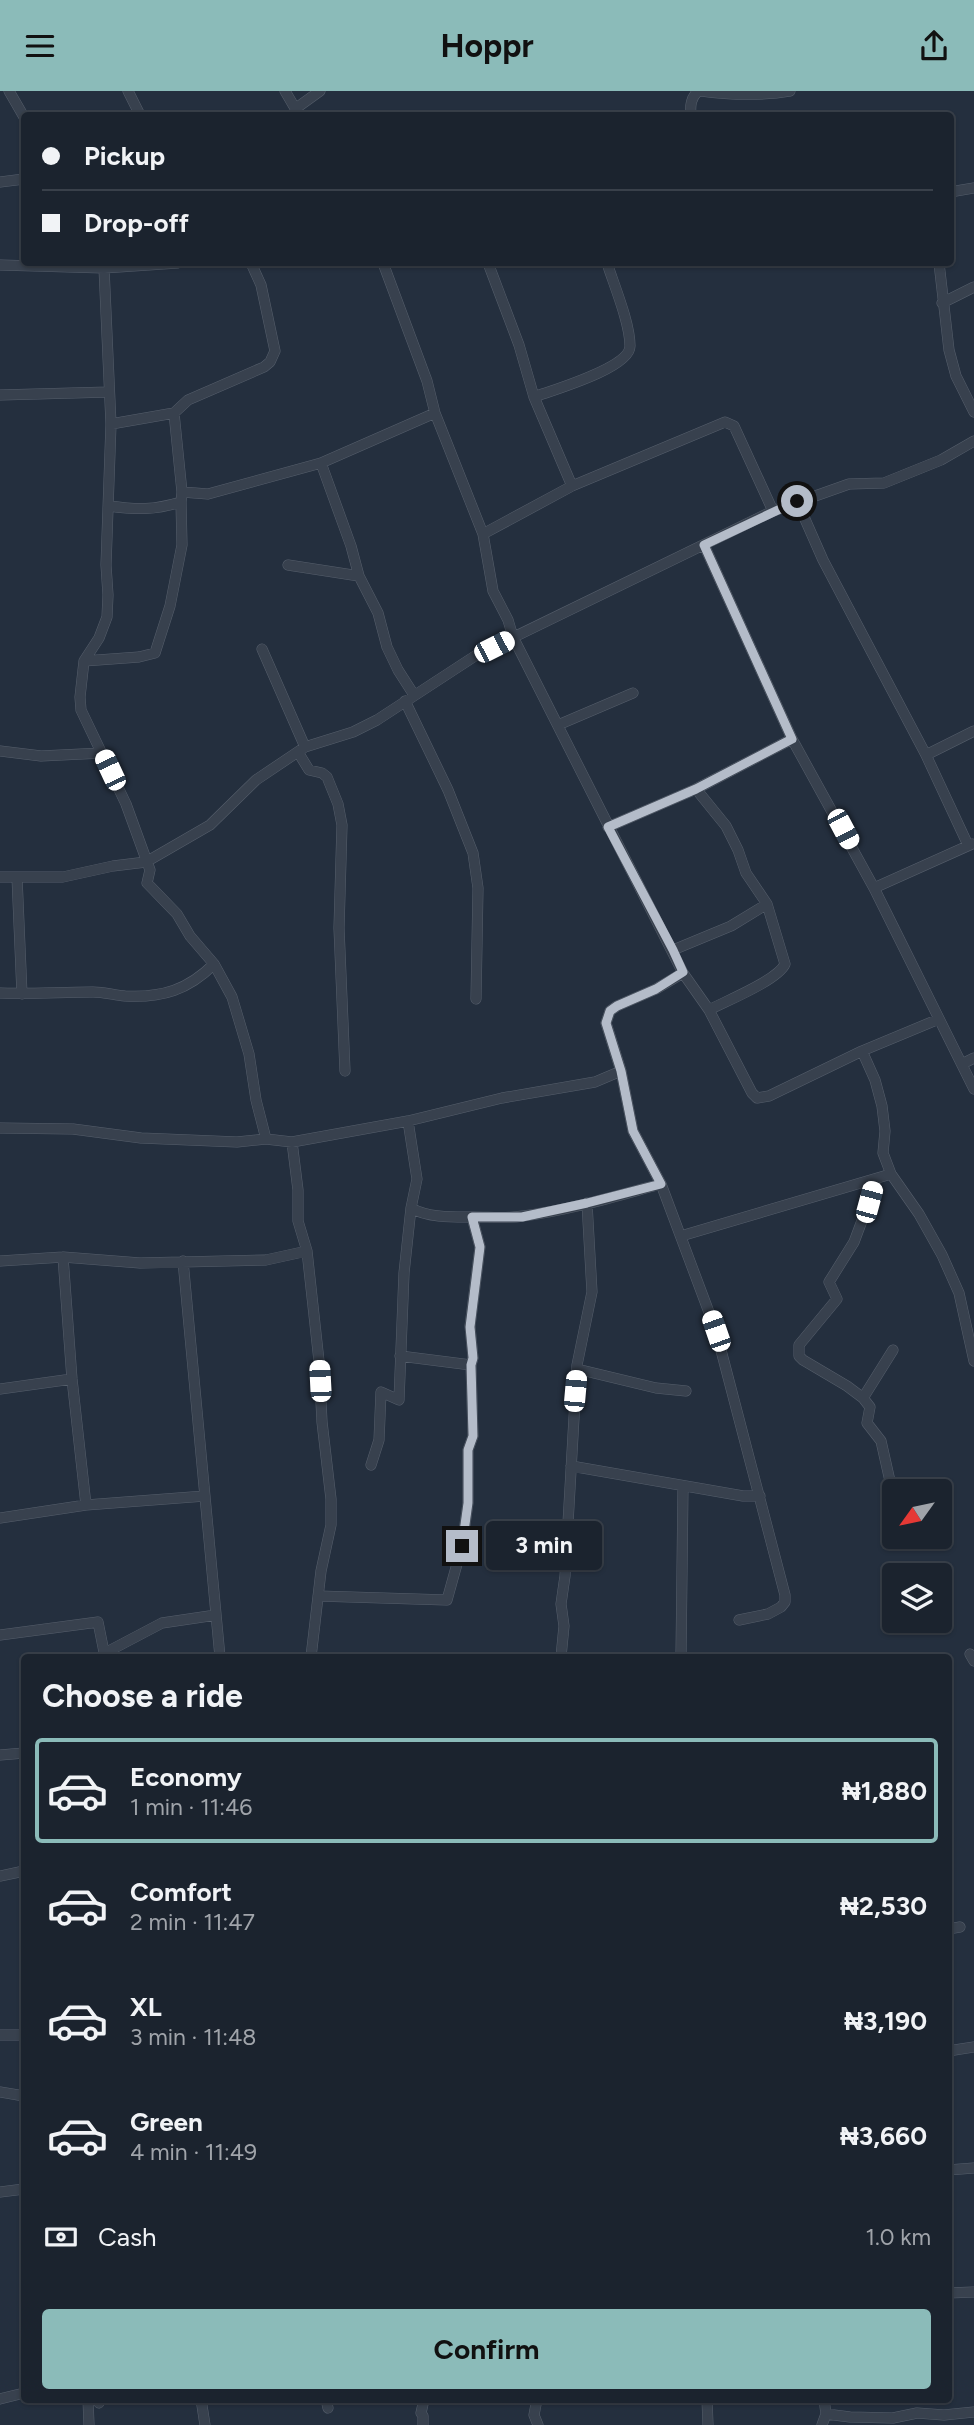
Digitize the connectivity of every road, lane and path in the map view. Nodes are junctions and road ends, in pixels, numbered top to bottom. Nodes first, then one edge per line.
1 (9, 91) edge
2 (128, 91) edge
3 (285, 91) edge
4 (320, 91) edge
5 (700, 91) edge
6 (790, 91) edge
7 (21, 112) edge
8 (138, 112) edge
9 (297, 112) edge
10 (691, 112) edge
11 (21, 179) edge
12 (0, 182) edge
13 (974, 188) edge
14 (954, 191) edge
15 (0, 265) edge
16 (21, 266) edge
17 (35, 266) edge
18 (134, 266) edge
19 (252, 266) edge
20 (384, 266) edge
21 (489, 266) edge
22 (608, 266) edge
23 (939, 266) edge
24 (104, 268) junction
25 (974, 287) edge
26 (942, 303) junction
27 (108, 393) junction
28 (0, 395) edge
29 (534, 397) junction
30 (974, 412) edge
31 (174, 413) junction
32 (435, 414) junction
33 (111, 423) junction
34 (974, 442) edge
35 (321, 464) junction
36 (572, 486) junction
37 (182, 497) junction
38 (797, 501) junction
39 (109, 506) junction
40 (773, 511) junction
41 (483, 534) junction
42 (704, 545) junction
43 (288, 565) dead end
44 (359, 576) junction
45 (513, 637) junction
46 (262, 649) dead end
47 (85, 661) junction
48 (633, 693) dead end
49 (409, 698) junction
50 (558, 725) junction
51 (974, 731) edge
52 (792, 739) junction
53 (301, 750) junction
54 (0, 751) edge
55 (102, 753) junction
56 (926, 755) junction
57 (696, 789) junction
58 (608, 827) junction
59 (971, 844) edge
60 (146, 862) junction
61 (0, 877) edge
62 (17, 877) junction
63 (874, 888) junction
64 (767, 904) junction
65 (673, 950) junction
66 (214, 964) junction
67 (683, 972) junction
68 (0, 993) edge
69 (22, 994) junction
70 (476, 999) dead end
71 (933, 1007) junction
72 (709, 1010) junction
73 (939, 1019) junction
74 (917, 1027) junction
75 (862, 1051) junction
76 (974, 1058) edge
77 (962, 1064) junction
78 (345, 1071) dead end
79 (621, 1071) junction
80 (974, 1089) edge
81 (408, 1121) junction
82 (0, 1128) edge
83 (266, 1139) junction
84 (292, 1142) junction
85 (891, 1174) junction
86 (876, 1179) junction
87 (661, 1184) junction
88 (587, 1203) junction
89 (411, 1208) junction
90 (472, 1217) junction
91 (681, 1236) junction
92 (307, 1251) junction
93 (63, 1257) junction
94 (0, 1261) edge
95 (183, 1261) junction
96 (893, 1350) dead end
97 (400, 1356) junction
98 (974, 1360) edge
99 (471, 1365) junction
100 (577, 1369) junction
101 (72, 1379) junction
102 (0, 1389) edge
103 (686, 1391) dead end
104 (863, 1398) junction
105 (370, 1465) dead end
106 (571, 1466) junction
107 (890, 1479) edge
108 (682, 1486) junction
109 (205, 1496) junction
110 (760, 1496) junction
111 (86, 1505) junction
112 (0, 1518) edge
113 (318, 1596) junction
114 (216, 1615) junction
115 (739, 1620) dead end
116 (0, 1635) edge
117 (105, 1654) edge
118 (107, 1654) edge
119 (220, 1654) edge
120 (312, 1654) edge
121 (561, 1654) edge
122 (681, 1654) edge
123 (21, 1753) edge
124 (0, 1755) edge
125 (21, 1872) edge
126 (0, 1875) edge
127 (960, 1927) dead end
128 (952, 1928) edge
129 (0, 2035) edge
130 (21, 2035) edge
131 (974, 2047) edge
132 (952, 2050) edge
133 (0, 2092) edge
134 (21, 2096) edge
135 (974, 2168) edge
136 (952, 2170) edge
137 (21, 2189) edge
138 (0, 2192) edge
139 (952, 2293) edge
140 (974, 2293) edge
141 (21, 2394) edge
142 (0, 2399) edge
143 (88, 2403) edge
144 (202, 2403) edge
145 (422, 2403) edge
146 (536, 2403) edge
147 (707, 2403) edge
148 (825, 2403) edge
149 (974, 2412) edge
150 (826, 2414) junction
151 (89, 2425) edge
152 (205, 2425) edge
153 (423, 2425) edge
154 (538, 2425) edge
155 (708, 2425) edge
156 (822, 2425) edge

1 - 7 street
2 - 8 street
3 - 9 street
4 - 9 street
5 - 6 street
5 - 10 street
11 - 12 street
13 - 14 street
15 - 16 street
17 - 24 street
18 - 24 street
19 - 31 street
20 - 32 street
21 - 29 street
22 - 29 street
23 - 26 street
24 - 27 street
25 - 26 street
26 - 30 street
27 - 28 street
27 - 33 street
29 - 36 street
31 - 33 street
31 - 37 street
32 - 35 street
32 - 41 street
33 - 39 street
34 - 38 street
35 - 37 street
35 - 44 street
36 - 40 street
36 - 41 street
37 - 39 street
37 - 47 street
38 - 40 street
38 - 56 street
39 - 47 street
40 - 42 street
41 - 45 street
42 - 45 street
42 - 52 street
43 - 44 street
44 - 49 street
45 - 49 street
45 - 50 street
46 - 53 street
47 - 55 street
48 - 50 street
49 - 53 street
49 - 70 street
50 - 58 street
51 - 56 street
52 - 57 street
52 - 63 street
53 - 60 street
53 - 78 street
54 - 55 street
55 - 60 street
56 - 59 street
57 - 58 street
57 - 64 street
58 - 65 street
59 - 63 street
60 - 62 street
60 - 66 street
61 - 62 street
62 - 69 street
63 - 71 street
64 - 65 street
64 - 72 street
65 - 67 street
66 - 69 street
66 - 83 street
67 - 72 street
67 - 79 street
68 - 69 street
71 - 73 street
71 - 74 street
72 - 75 street
73 - 74 street
73 - 77 street
74 - 75 street
75 - 85 street
76 - 77 street
77 - 80 street
79 - 81 street
79 - 87 street
81 - 84 street
81 - 89 street
82 - 83 street
83 - 84 street
84 - 92 street
85 - 86 street
85 - 98 street
86 - 91 street
86 - 104 street
87 - 88 street
87 - 91 street
88 - 90 street
88 - 100 street
89 - 90 street
89 - 97 street
90 - 99 street
91 - 110 street
92 - 95 street
92 - 113 street
93 - 94 street
93 - 95 street
93 - 101 street
95 - 109 street
96 - 104 street
97 - 99 street
97 - 105 street
99 - 113 street
100 - 103 street
100 - 106 street
101 - 102 street
101 - 111 street
104 - 107 street
106 - 108 street
106 - 121 street
108 - 110 street
108 - 122 street
109 - 111 street
109 - 114 street
110 - 115 street
111 - 112 street
113 - 120 street
114 - 118 street
114 - 119 street
116 - 117 street
123 - 124 street
125 - 126 street
127 - 128 street
129 - 130 street
131 - 132 street
133 - 134 street
135 - 136 street
137 - 138 street
139 - 140 street
141 - 142 street
143 - 151 street
144 - 152 street
145 - 153 street
146 - 154 street
147 - 155 street
148 - 150 street
149 - 150 street
150 - 156 street

